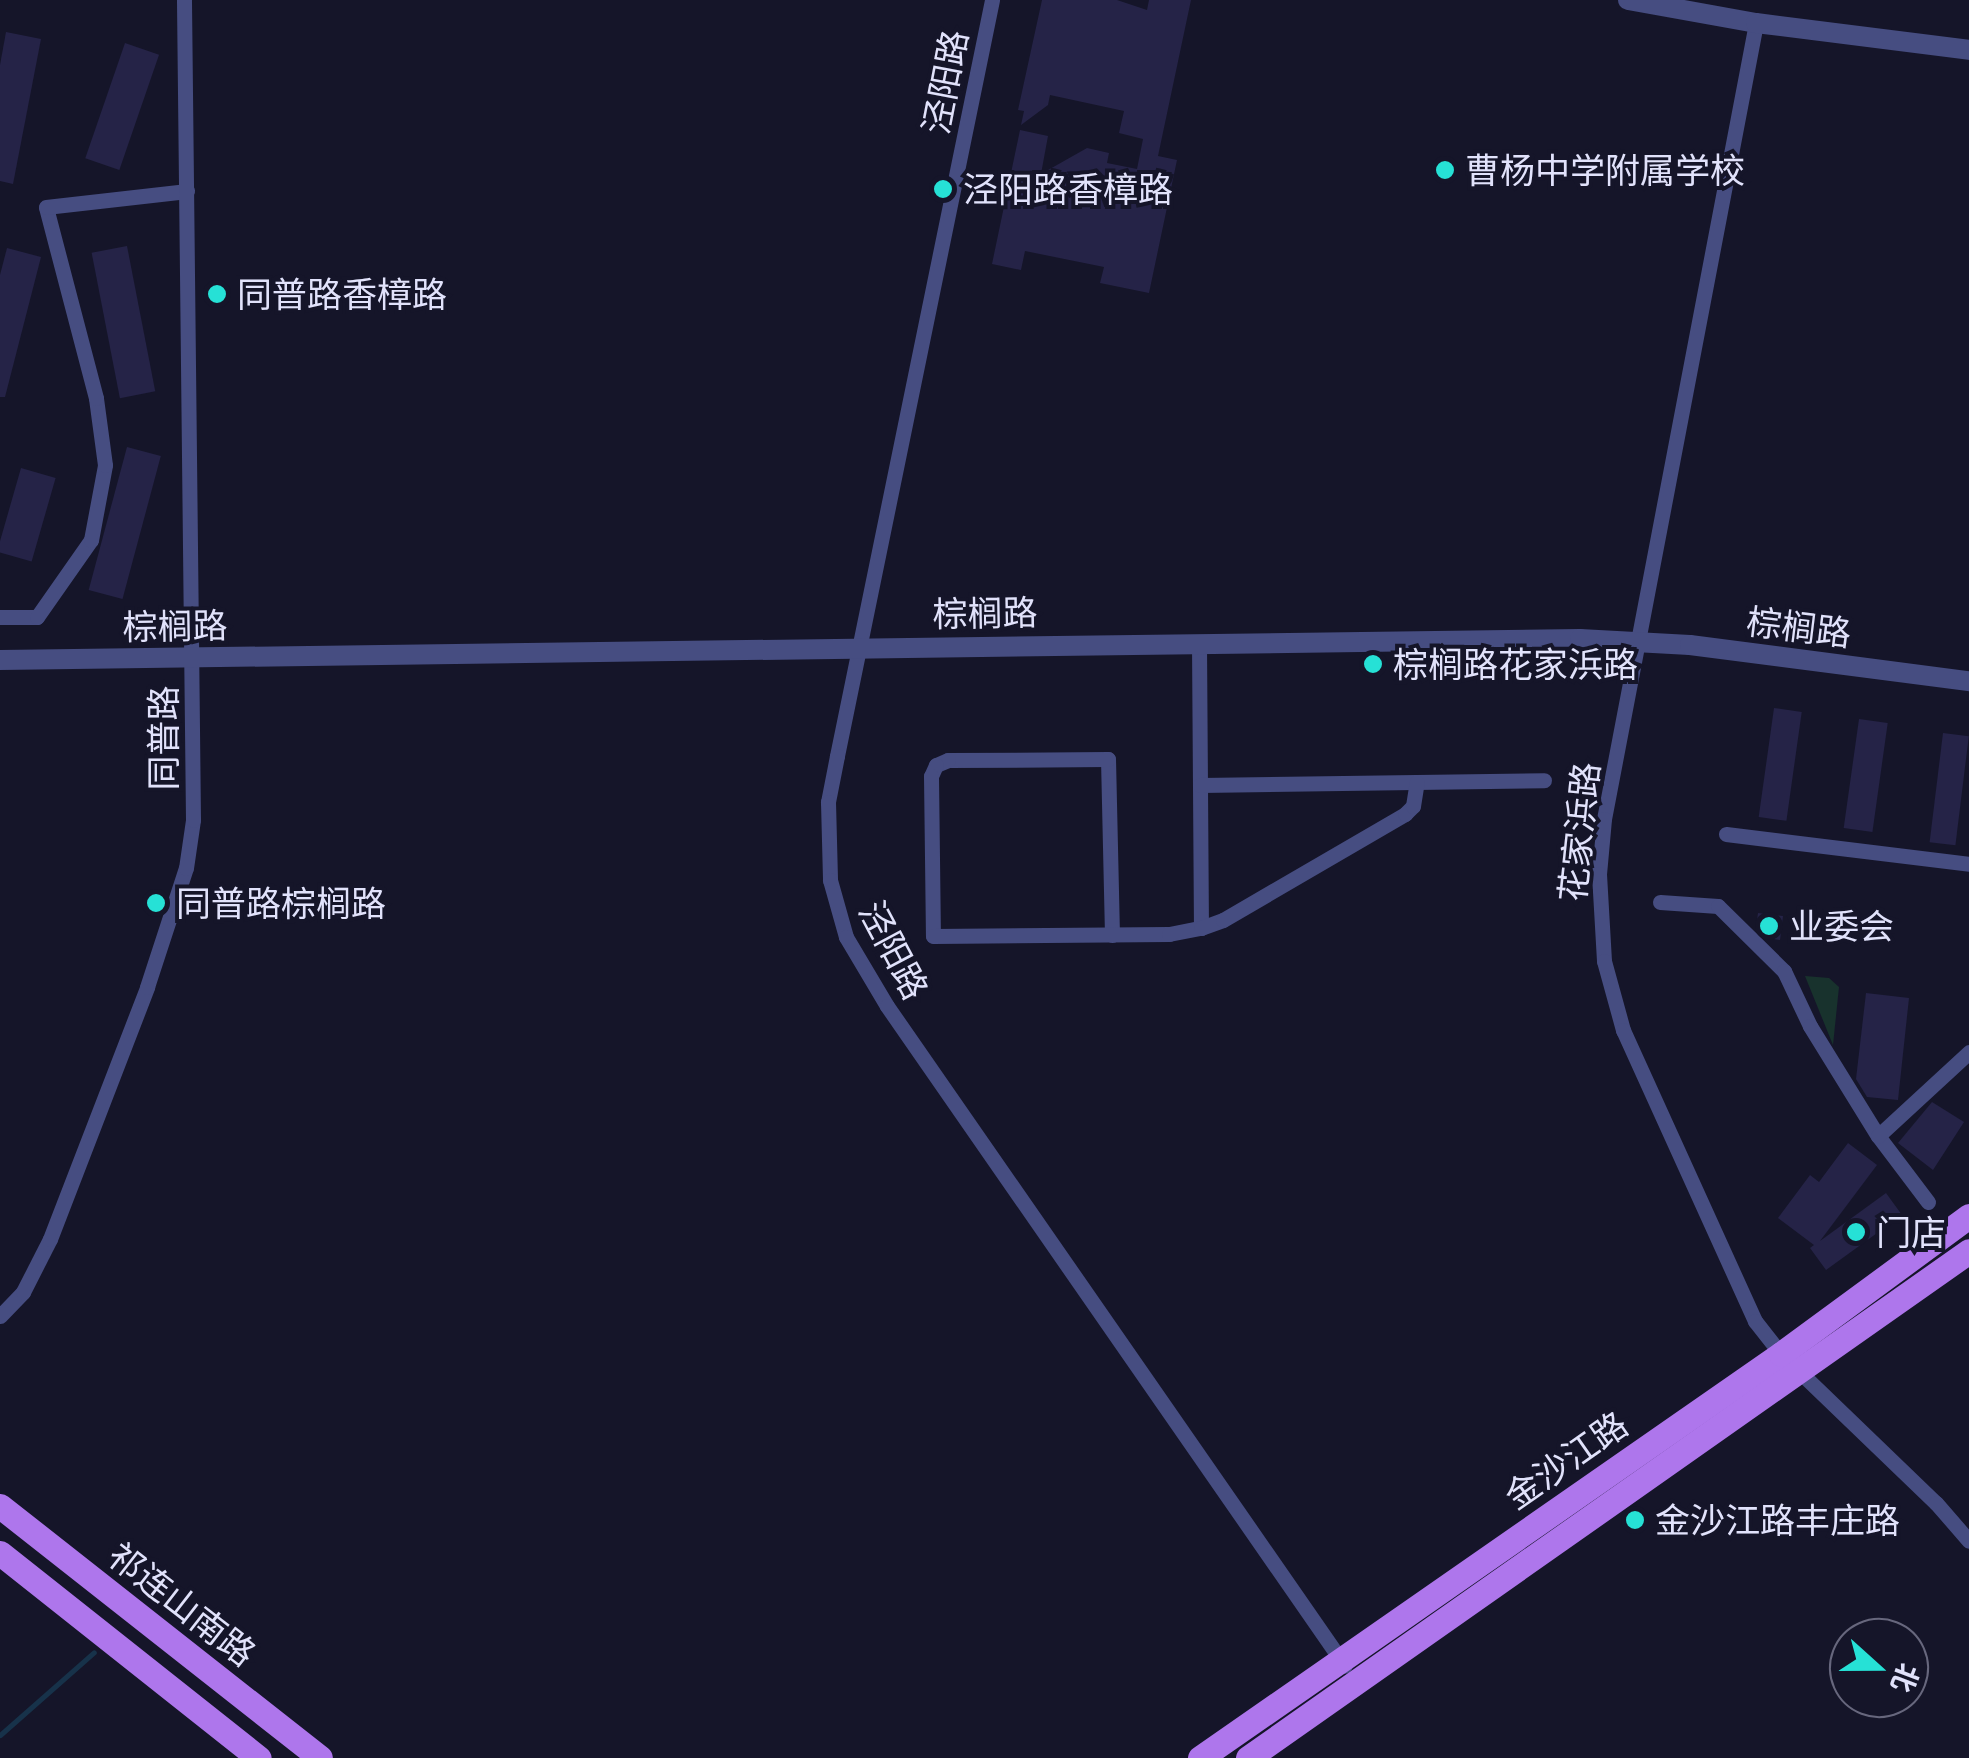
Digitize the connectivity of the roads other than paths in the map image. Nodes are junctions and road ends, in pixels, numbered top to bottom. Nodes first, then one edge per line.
1 (184, 0) edge
2 (992, 0) edge
3 (1628, 0) edge
4 (1756, 23) junction
5 (1969, 50) edge
6 (186, 191) junction
7 (0, 617) edge
8 (1638, 640) junction
9 (1198, 644) junction
10 (858, 647) junction
11 (192, 658) junction
12 (0, 660) edge
13 (1969, 682) edge
14 (1544, 780) dead end
15 (1417, 782) junction
16 (1200, 786) junction
17 (1726, 834) dead end
18 (1969, 864) edge
19 (1660, 902) dead end
20 (1201, 928) junction
21 (1112, 934) junction
22 (1969, 1052) edge
23 (1878, 1136) junction
24 (1928, 1202) dead end
25 (1969, 1216) edge
26 (1969, 1251) edge
27 (0, 1316) edge
28 (1790, 1363) junction
29 (0, 1506) edge
30 (1969, 1541) edge
31 (0, 1554) edge
32 (1341, 1659) junction
33 (1356, 1682) junction
34 (259, 1758) edge
35 (320, 1758) edge
36 (1200, 1758) edge
37 (1248, 1758) edge

1 - 6 street, 同普路
2 - 10 street, 泾阳路
3 - 4 street
4 - 5 street
4 - 8 street, 花家浜路
6 - 7 street
6 - 11 street, 同普路
8 - 9 street, 棕榈路
8 - 13 street, 棕榈路
8 - 28 street, 花家浜路
9 - 10 street, 棕榈路
9 - 16 street
10 - 11 street, 棕榈路
10 - 32 street, 泾阳路
11 - 12 street, 棕榈路
11 - 27 street, 同普路
14 - 15 street
15 - 16 street
15 - 20 street
16 - 20 street
17 - 18 street
19 - 23 street
20 - 21 street
21 - 21 street
22 - 23 street
23 - 24 street
25 - 28 main road, 金沙江路
26 - 28 main road, 金沙江路
28 - 30 street, 花家浜路
28 - 32 main road, 金沙江路
28 - 33 main road, 金沙江路
29 - 35 main road, 祁连山南路
31 - 34 main road, 祁连山南路
32 - 33 street, 泾阳路
32 - 36 main road, 金沙江路
33 - 37 main road, 金沙江路

